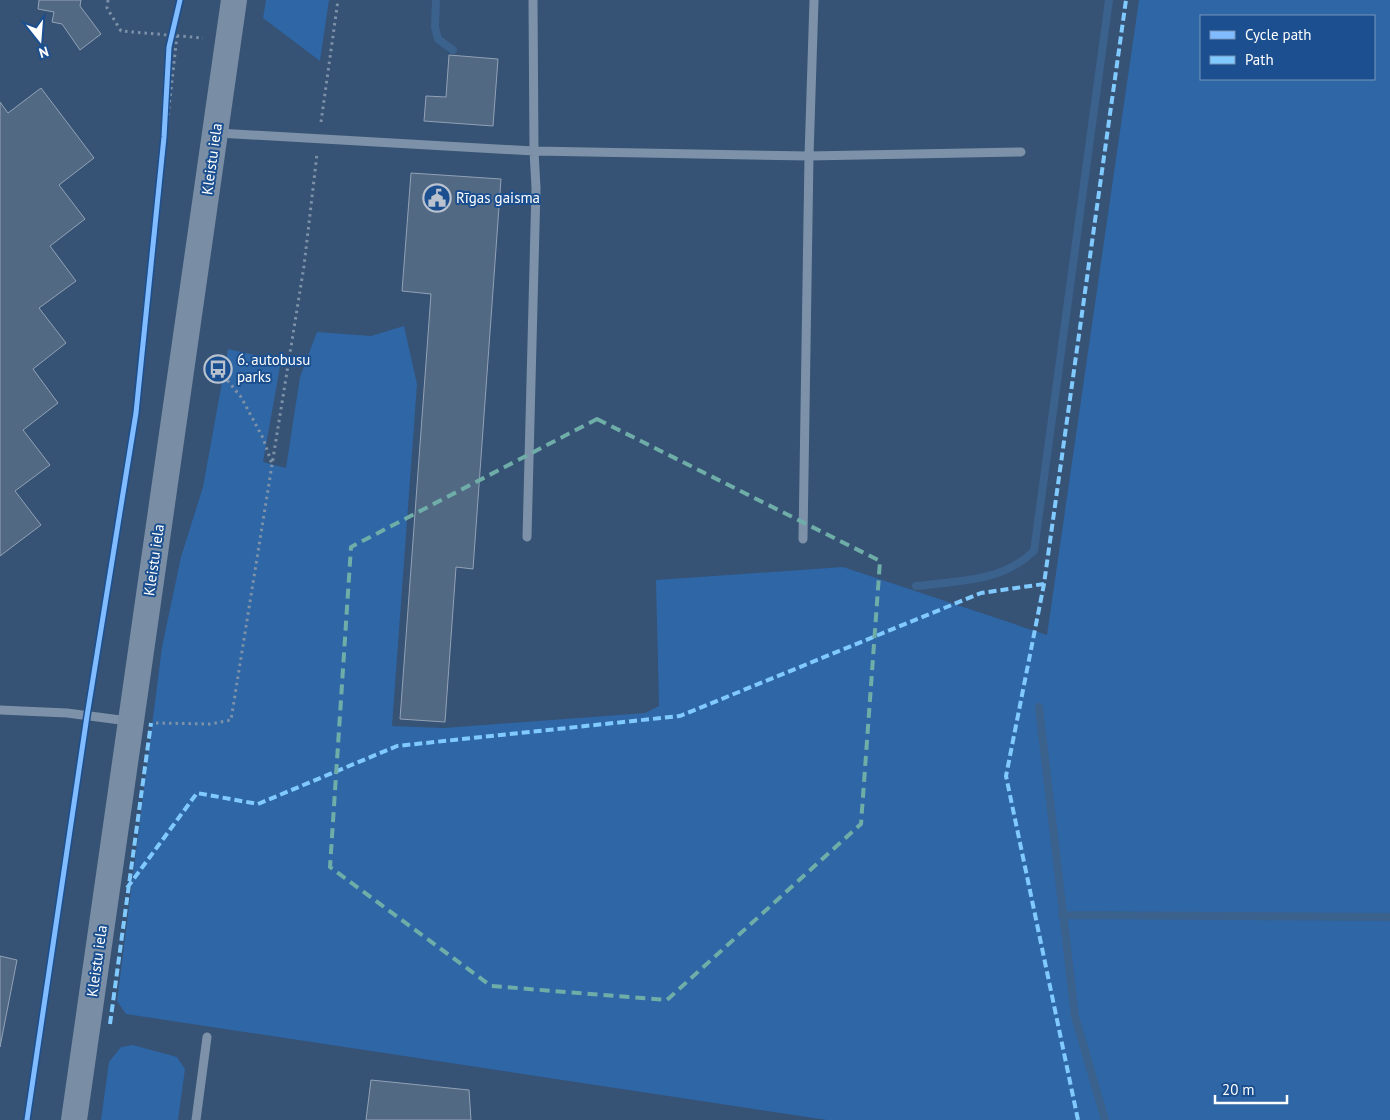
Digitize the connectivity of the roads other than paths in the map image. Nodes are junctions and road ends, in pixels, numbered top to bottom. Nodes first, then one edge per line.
1 (234, 0) edge
2 (534, 0) edge
3 (814, 0) edge
4 (215, 132) junction
5 (534, 151) junction
6 (1021, 152) dead end
7 (809, 156) junction
8 (527, 537) dead end
9 (803, 539) dead end
10 (0, 710) edge
11 (131, 721) junction
12 (207, 1038) dead end
13 (74, 1120) edge
14 (196, 1120) edge

1 - 4 main road, Kleistu iela
2 - 5 lane
3 - 7 lane
4 - 5 lane
4 - 11 main road, Kleistu iela
5 - 7 lane
5 - 8 lane
6 - 7 lane
7 - 9 lane
10 - 11 lane
11 - 13 main road, Kleistu iela
12 - 14 lane

